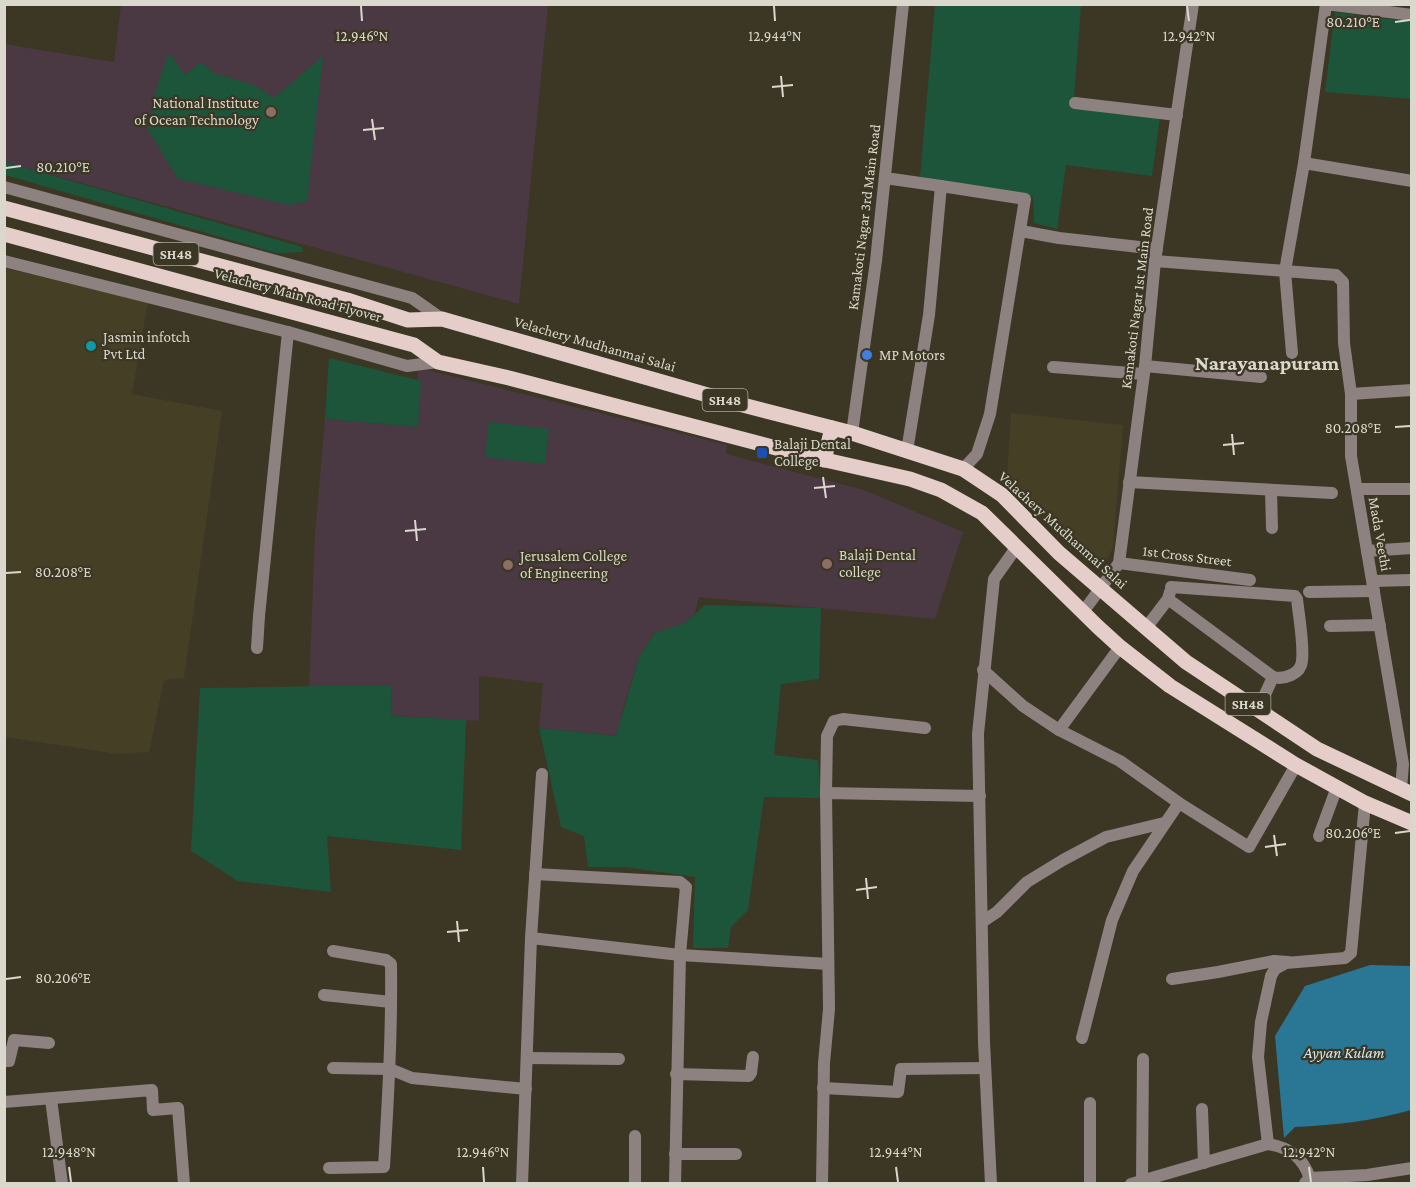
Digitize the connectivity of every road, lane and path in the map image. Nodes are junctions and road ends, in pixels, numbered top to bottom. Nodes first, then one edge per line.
1 (903, 4) edge
2 (1193, 4) edge
3 (1412, 15) edge
4 (1075, 103) dead end
5 (1177, 115) junction
6 (1304, 164) junction
7 (885, 178) junction
8 (1412, 181) edge
9 (4, 186) edge
10 (941, 186) junction
11 (4, 208) edge
12 (1021, 231) junction
13 (4, 234) edge
14 (1156, 255) junction
15 (4, 261) edge
16 (1285, 271) junction
17 (442, 319) junction
18 (288, 332) junction
19 (1292, 354) dead end
20 (438, 362) junction
21 (1053, 367) dead end
22 (1144, 370) junction
23 (1262, 377) dead end
24 (1412, 390) edge
25 (1351, 394) junction
26 (832, 428) junction
27 (852, 433) junction
28 (907, 450) junction
29 (824, 460) junction
30 (963, 469) junction
31 (1129, 482) junction
32 (1357, 489) junction
33 (1412, 489) edge
34 (1271, 490) junction
35 (1332, 493) dead end
36 (1272, 528) dead end
37 (1016, 548) junction
38 (1412, 548) edge
39 (1367, 551) junction
40 (1119, 563) junction
41 (1172, 570) junction
42 (1250, 580) dead end
43 (1411, 580) edge
44 (1373, 586) junction
45 (1101, 589) junction
46 (1309, 592) dead end
47 (1169, 593) junction
48 (1083, 612) junction
49 (1380, 625) junction
50 (1330, 626) dead end
51 (1146, 628) junction
52 (1120, 646) junction
53 (257, 648) dead end
54 (983, 670) junction
55 (1272, 677) junction
56 (1258, 710) junction
57 (926, 728) dead end
58 (1059, 730) junction
59 (1296, 765) junction
60 (542, 774) dead end
61 (1337, 788) junction
62 (1406, 791) edge
63 (826, 792) junction
64 (980, 796) junction
65 (1179, 803) junction
66 (1365, 803) junction
67 (1164, 823) junction
68 (1412, 823) edge
69 (1319, 836) dead end
70 (535, 874) junction
71 (982, 922) junction
72 (531, 938) junction
73 (333, 951) dead end
74 (680, 955) junction
75 (1292, 963) junction
76 (828, 964) junction
77 (1172, 979) dead end
78 (324, 995) dead end
79 (391, 1002) junction
80 (1082, 1038) dead end
81 (50, 1043) dead end
82 (753, 1057) dead end
83 (527, 1058) junction
84 (619, 1059) dead end
85 (1143, 1059) dead end
86 (4, 1061) edge
87 (333, 1068) dead end
88 (985, 1068) junction
89 (390, 1069) junction
90 (676, 1074) junction
91 (823, 1088) junction
92 (526, 1089) junction
93 (51, 1099) junction
94 (4, 1102) edge
95 (1090, 1103) dead end
96 (1202, 1109) dead end
97 (635, 1136) dead end
98 (1268, 1144) junction
99 (675, 1154) junction
100 (736, 1154) dead end
101 (1204, 1163) junction
102 (329, 1168) dead end
103 (1412, 1168) edge
104 (1136, 1182) edge
105 (1308, 1182) edge
106 (62, 1184) edge
107 (184, 1184) edge
108 (522, 1184) edge
109 (635, 1184) edge
110 (675, 1184) edge
111 (822, 1184) edge
112 (991, 1184) edge
113 (1090, 1184) edge

1 - 7 street, Kamakoti Nagar 3rd Main Road
2 - 5 street, Kamakoti Nagar 1st Main Road
3 - 6 street
4 - 5 street
5 - 14 street, Kamakoti Nagar 1st Main Road
6 - 8 street
6 - 16 street
7 - 10 street
7 - 27 street, Kamakoti Nagar 3rd Main Road
9 - 17 street
10 - 12 street
10 - 28 street
11 - 17 main road, Velachery Main Road Flyover / SH48
12 - 14 street
12 - 30 street
13 - 20 main road, Velachery Main Road Flyover / SH48
14 - 16 street
14 - 22 street, Kamakoti Nagar 1st Main Road
15 - 18 street
16 - 19 street
16 - 25 street, Mada Veethi
17 - 26 main road, Velachery Mudhanmai Salai / SH48
18 - 20 street
18 - 53 street
20 - 29 main road, SH48
21 - 22 street
22 - 23 street
22 - 31 street, Kamakoti Nagar 1st Main Road
24 - 25 street
25 - 32 street, Mada Veethi
26 - 27 main road, Velachery Mudhanmai Salai / SH48
26 - 29 main road
27 - 28 main road, Velachery Mudhanmai Salai / SH48
28 - 30 main road, Velachery Mudhanmai Salai / SH48
29 - 37 main road, SH48
30 - 45 main road, Velachery Mudhanmai Salai / SH48
31 - 34 street
31 - 40 street, Kamakoti Nagar 1st Main Road
32 - 33 street
32 - 39 street, Mada Veethi
34 - 35 street
34 - 36 street
37 - 48 main road, SH48
37 - 54 street
38 - 39 street
39 - 44 street, Mada Veethi
40 - 41 street, 1st Cross Street
40 - 45 street, Kamakoti Nagar 1st Main Road
41 - 42 street, 1st Cross Street
41 - 47 street
43 - 44 street
44 - 46 street
44 - 49 street, Mada Veethi
45 - 48 street, Kamakoti Nagar 1st Main Road
45 - 51 main road, Velachery Mudhanmai Salai / SH48
47 - 51 street
47 - 55 street
47 - 55 street
48 - 52 main road, SH48
49 - 50 street
49 - 62 street, Mada Veethi
51 - 56 main road, Velachery Mudhanmai Salai / SH48
52 - 58 street
52 - 59 main road, SH48
54 - 58 street
54 - 64 street
55 - 56 street
56 - 62 main road, Velachery Mudhanmai Salai / SH48
57 - 63 street
58 - 65 street
59 - 61 main road, SH48
59 - 65 street
60 - 70 street
61 - 66 main road, SH48
61 - 69 street
63 - 64 street
63 - 76 street
64 - 71 street
65 - 67 street
66 - 68 main road, SH48
66 - 75 street
67 - 71 street
67 - 80 street
70 - 72 street
70 - 74 street
71 - 88 street
72 - 74 street
72 - 83 street
73 - 79 street
74 - 76 street
74 - 90 street
75 - 77 street
75 - 98 street
76 - 91 street
78 - 79 street
79 - 89 street
81 - 86 street
82 - 90 street
83 - 84 street
83 - 92 street
85 - 104 street
87 - 89 street
88 - 91 street
88 - 112 street
89 - 92 street
89 - 102 street
90 - 99 street
91 - 111 street
92 - 108 street
93 - 94 street
93 - 106 street
93 - 107 street
95 - 113 street
96 - 101 street
97 - 109 street
98 - 101 street
98 - 105 street
99 - 100 street
99 - 110 street
101 - 104 street
103 - 105 street

